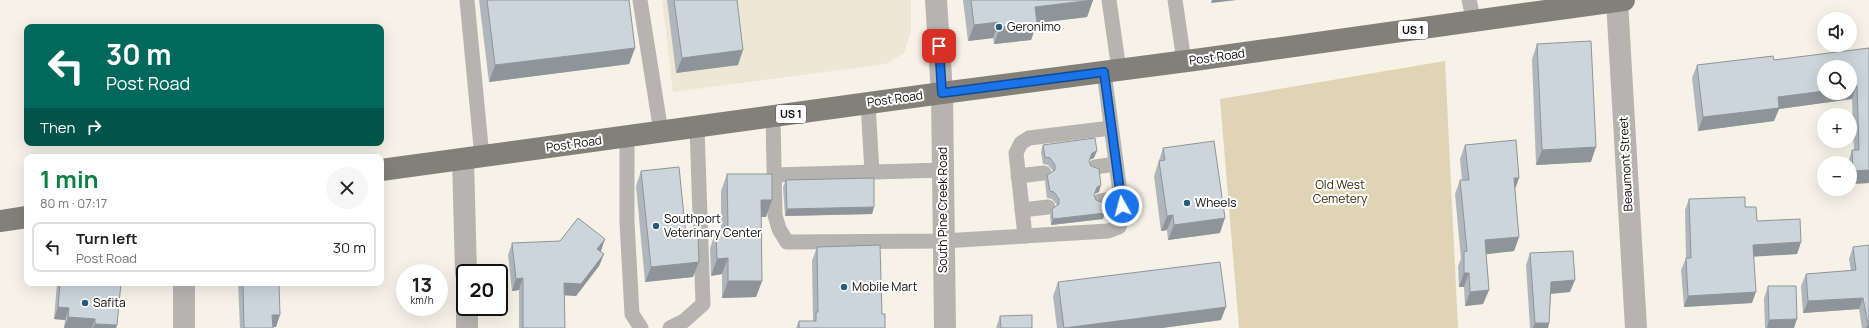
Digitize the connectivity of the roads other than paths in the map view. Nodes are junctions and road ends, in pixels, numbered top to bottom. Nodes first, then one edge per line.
1 (467, 0) edge
2 (640, 0) edge
3 (936, 0) edge
4 (1108, 0) edge
5 (1175, 0) edge
6 (1469, 0) edge
7 (1620, 0) edge
8 (1474, 21) junction
9 (1184, 61) junction
10 (1111, 71) junction
11 (942, 93) junction
12 (868, 103) junction
13 (773, 116) junction
14 (697, 127) junction
15 (1111, 128) junction
16 (661, 132) junction
17 (627, 137) junction
18 (473, 158) junction
19 (1116, 164) junction
20 (1095, 167) edge
21 (384, 170) edge
22 (942, 170) junction
23 (872, 172) junction
24 (1044, 173) dead end
25 (774, 175) junction
26 (1018, 176) junction
27 (1120, 198) junction
28 (1100, 200) edge
29 (1048, 207) dead end
30 (1022, 210) junction
31 (24, 217) edge
32 (0, 221) edge
33 (1025, 236) junction
34 (943, 241) junction
35 (467, 264) edge
36 (184, 286) edge
37 (467, 316) edge
38 (184, 328) edge
39 (467, 328) edge
40 (642, 328) edge
41 (670, 328) edge
42 (945, 328) edge
43 (1636, 328) edge

1 - 18 lane
2 - 16 lane
3 - 11 street, South Pine Creek Road
4 - 10 lane
5 - 9 lane
6 - 8 lane
7 - 8 main road, Post Road / US 1
7 - 43 street, Beaumont Street
8 - 9 main road, Post Road / US 1
9 - 10 main road, Post Road / US 1
10 - 11 main road, Post Road / US 1
10 - 15 lane
11 - 12 main road, Post Road / US 1
11 - 22 street, South Pine Creek Road
12 - 13 main road, Post Road / US 1
12 - 23 lane
13 - 14 main road, Post Road / US 1
13 - 25 lane
14 - 16 main road, Post Road / US 1
14 - 41 lane
15 - 19 lane
15 - 26 lane
16 - 17 main road, Post Road / US 1
17 - 18 main road, Post Road / US 1
17 - 40 lane
18 - 21 main road, Post Road / US 1
18 - 35 street
19 - 20 lane
19 - 27 lane
22 - 23 lane
22 - 34 street, South Pine Creek Road
23 - 25 lane
24 - 26 lane
25 - 34 lane
26 - 30 lane
27 - 28 lane
27 - 33 lane
29 - 30 lane
30 - 33 lane
31 - 32 main road
33 - 34 lane
34 - 42 street, South Pine Creek Road
36 - 38 street
37 - 39 street

